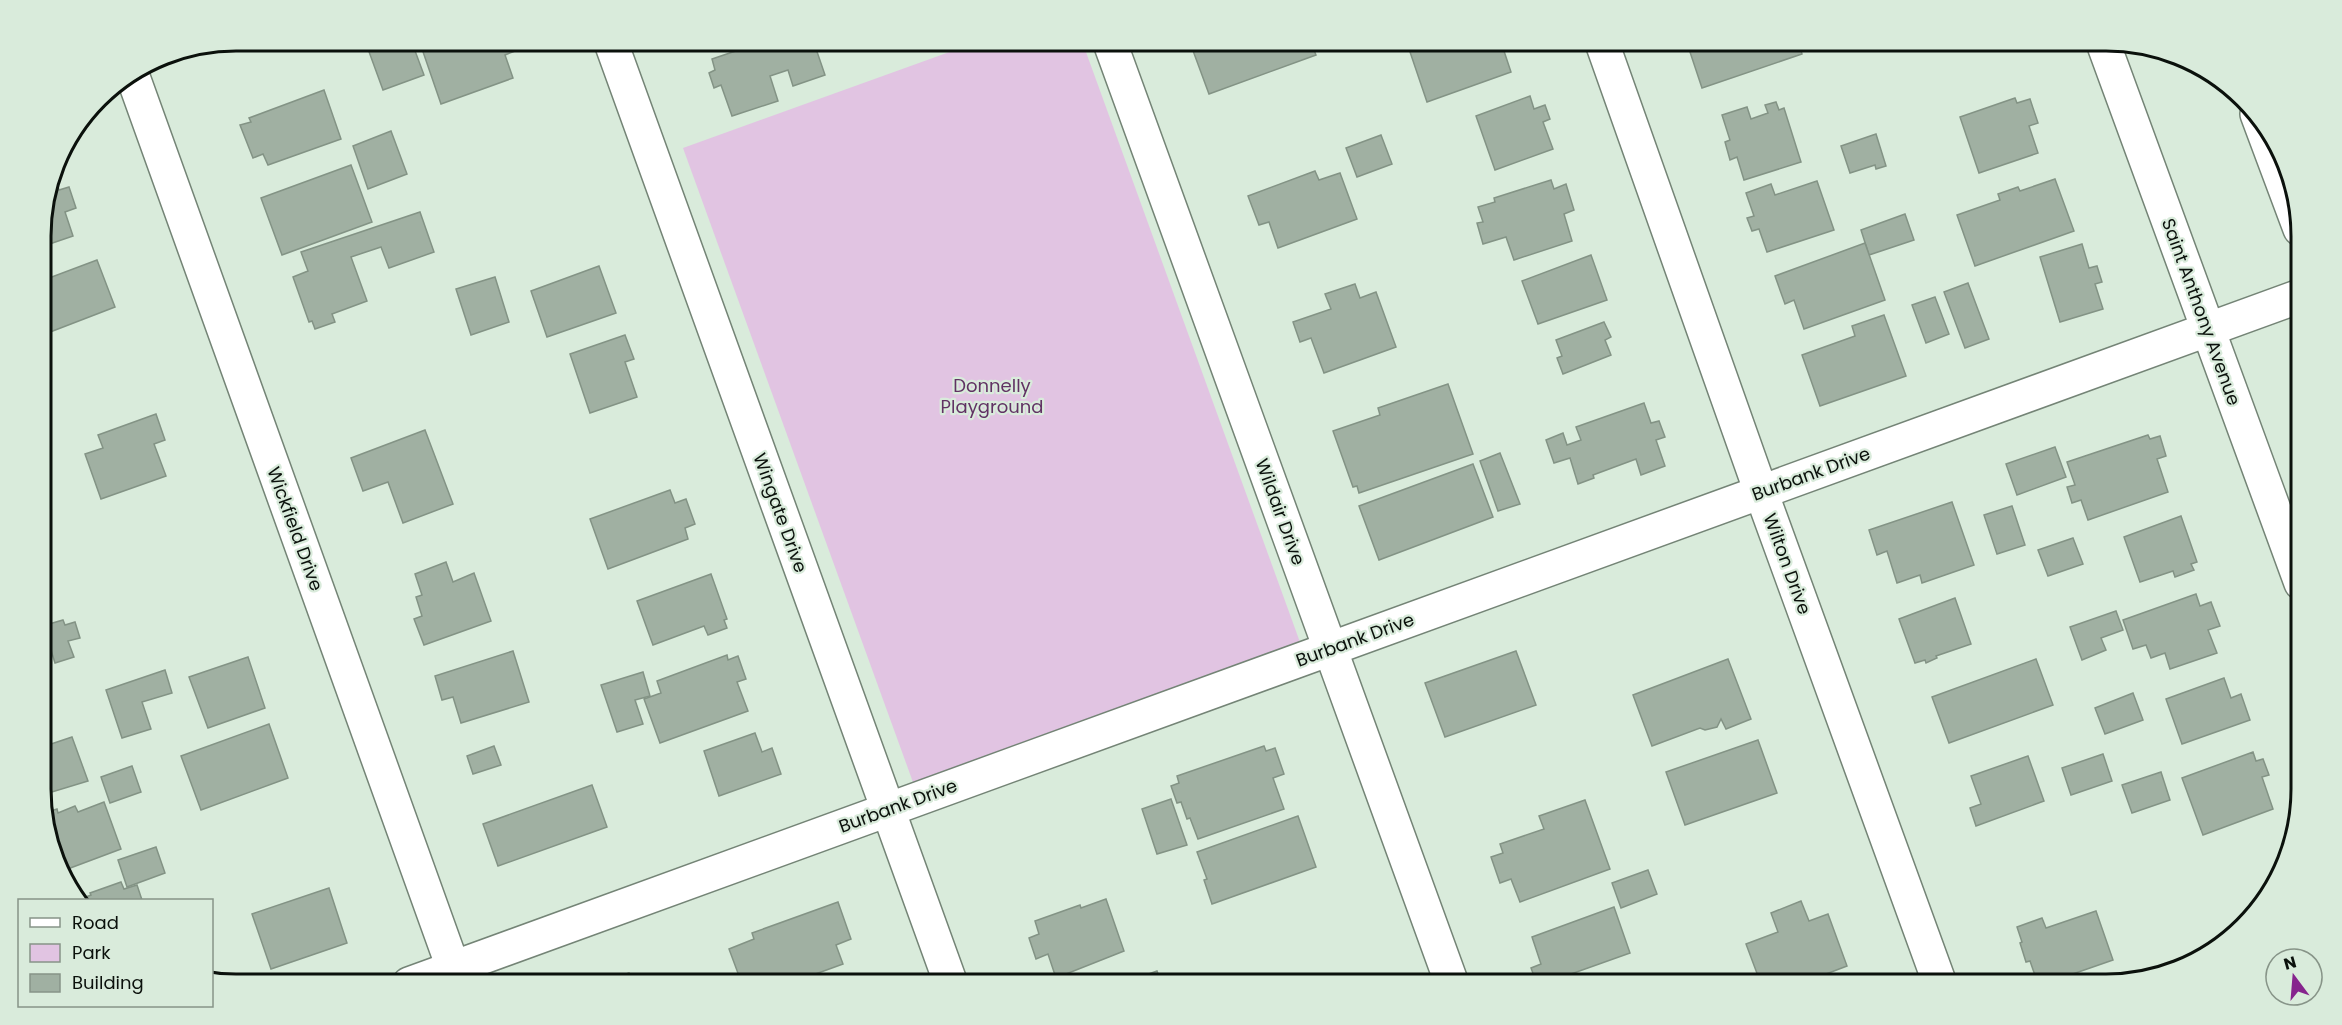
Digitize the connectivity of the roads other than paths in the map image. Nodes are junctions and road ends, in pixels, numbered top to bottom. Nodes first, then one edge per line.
1 (614, 51) edge
2 (1113, 51) edge
3 (1605, 51) edge
4 (2106, 51) edge
5 (135, 81) edge
6 (2273, 158) edge
7 (2285, 190) edge
8 (2291, 299) edge
9 (2207, 330) junction
10 (1761, 492) junction
11 (2291, 556) edge
12 (1330, 649) junction
13 (887, 810) junction
14 (455, 974) edge
15 (464, 974) edge
16 (947, 974) edge
17 (1448, 974) edge
18 (1936, 974) edge

1 - 13 street, Wingate Drive
2 - 12 street, Wildair Drive
3 - 10 street, Wilton Drive
4 - 9 street, Saint Anthony Avenue
5 - 14 street, Wickfield Drive
6 - 7 street
8 - 9 street, Burbank Drive
9 - 10 street, Burbank Drive
9 - 11 street, Saint Anthony Avenue
10 - 12 street, Burbank Drive
10 - 18 street, Wilton Drive
12 - 13 street, Burbank Drive
12 - 17 street, Wildair Drive
13 - 15 street, Burbank Drive
13 - 16 street, Wingate Drive

